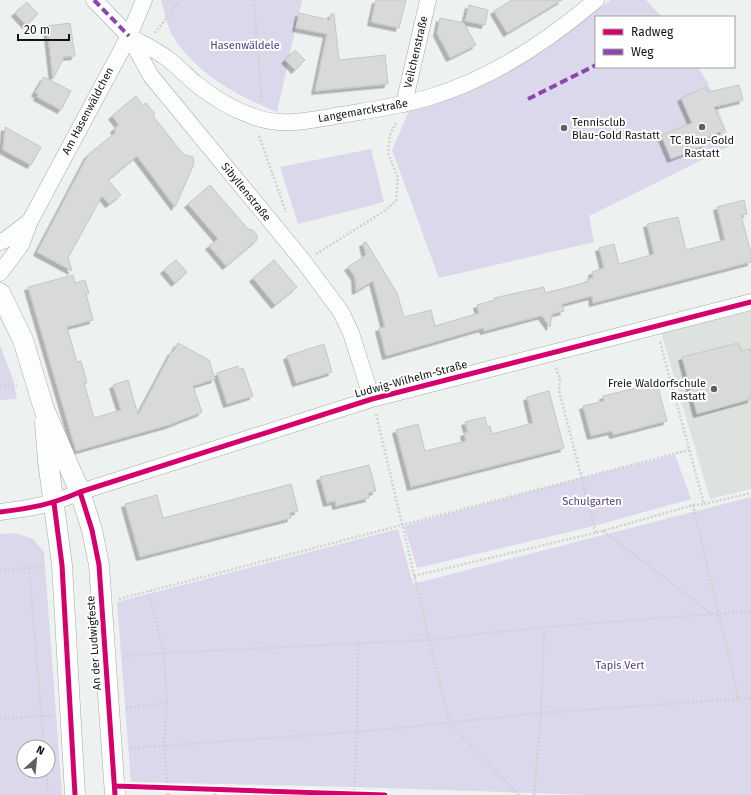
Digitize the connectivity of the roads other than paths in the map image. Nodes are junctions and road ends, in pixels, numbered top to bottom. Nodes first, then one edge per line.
1 (94, 0) edge
2 (144, 0) edge
3 (428, 0) edge
4 (596, 0) edge
5 (129, 36) junction
6 (404, 104) junction
7 (30, 221) junction
8 (0, 242) edge
9 (0, 273) edge
10 (0, 293) edge
11 (751, 302) edge
12 (372, 399) junction
13 (44, 409) junction
14 (80, 492) junction
15 (54, 503) junction
16 (0, 512) edge
17 (75, 795) edge
18 (115, 795) edge

1 - 5 street, Sibyllenstraße
2 - 5 street, Am Hasenwäldchen
3 - 6 street, Veilchenstraße
4 - 6 street, Langemarckstraße
5 - 6 street, Langemarckstraße
5 - 7 street, Am Hasenwäldchen
5 - 12 street, Sibyllenstraße
7 - 8 street, Am Hasenwäldchen
7 - 9 street, Am Hasenwäldchen
10 - 13 street, An der Ludwigfeste
11 - 12 street, Ludwig-Wilhelm-Straße
12 - 14 street, Ludwig-Wilhelm-Straße
13 - 14 street, An der Ludwigfeste
13 - 15 street, An der Ludwigfeste
14 - 15 street, Ludwig-Wilhelm-Straße
14 - 18 street, An der Ludwigfeste
15 - 16 street, Ludwig-Wilhelm-Straße
15 - 17 street, An der Ludwigfeste

